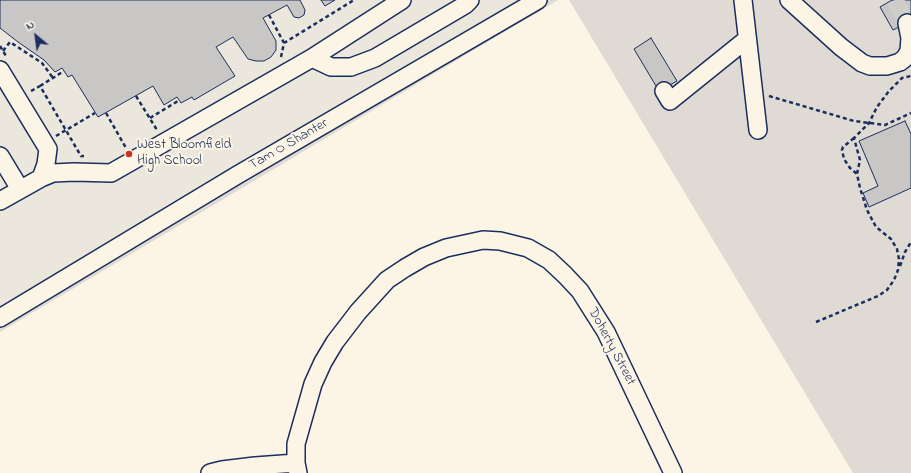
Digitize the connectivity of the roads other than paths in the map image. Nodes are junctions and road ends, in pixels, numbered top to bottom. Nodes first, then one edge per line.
1 (402, 0) edge
2 (470, 0) edge
3 (538, 0) edge
4 (743, 0) edge
5 (789, 0) edge
6 (907, 23) dead end
7 (747, 39) junction
8 (312, 58) junction
9 (3, 64) edge
10 (664, 91) dead end
11 (758, 130) dead end
12 (0, 156) edge
13 (41, 178) junction
14 (20, 189) junction
15 (0, 201) edge
16 (0, 318) edge
17 (297, 468) edge
18 (210, 473) edge
19 (672, 473) edge

1 - 8 street
2 - 8 street
3 - 16 street, Tam O Shanter
4 - 7 street
5 - 6 street
7 - 10 street
7 - 11 street
8 - 13 street
9 - 13 street
12 - 14 street
13 - 14 street
14 - 15 street
17 - 18 street
17 - 19 street, Doherty Street

